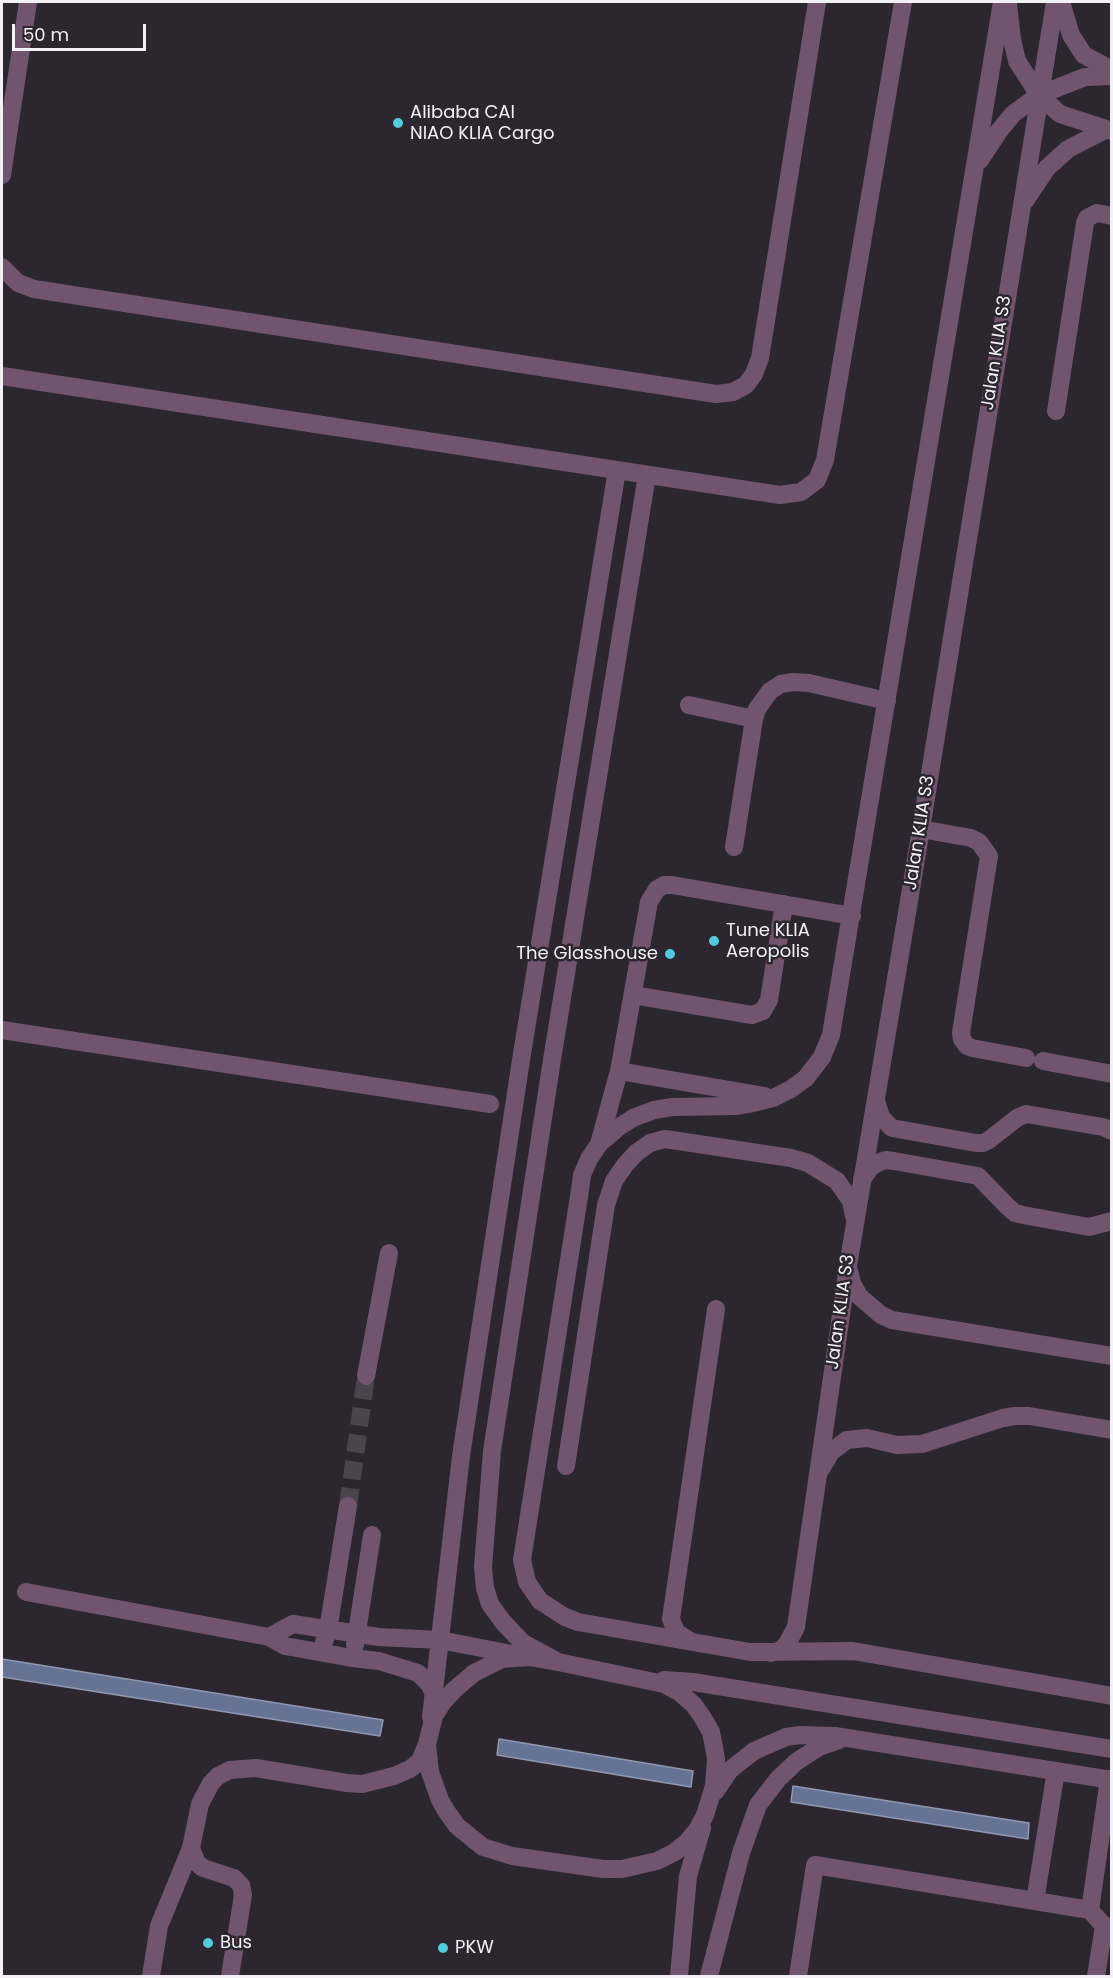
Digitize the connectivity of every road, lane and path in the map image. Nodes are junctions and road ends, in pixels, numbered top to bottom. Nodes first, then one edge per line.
1 (28, 2) edge
2 (817, 2) edge
3 (903, 2) edge
4 (1002, 2) edge
5 (1008, 2) edge
6 (1055, 2) edge
7 (1061, 2) edge
8 (1112, 70) edge
9 (1112, 76) edge
10 (1039, 95) junction
11 (1108, 131) edge
12 (976, 167) junction
13 (2, 175) edge
14 (1021, 208) junction
15 (1112, 216) edge
16 (2, 267) edge
17 (2, 376) edge
18 (1056, 411) dead end
19 (617, 470) junction
20 (647, 475) junction
21 (887, 701) junction
22 (689, 705) dead end
23 (754, 718) junction
24 (921, 829) junction
25 (734, 847) dead end
26 (784, 904) junction
27 (852, 916) junction
28 (633, 995) junction
29 (2, 1030) edge
30 (619, 1071) junction
31 (1112, 1074) edge
32 (773, 1098) junction
33 (875, 1100) junction
34 (490, 1104) dead end
35 (1112, 1131) edge
36 (599, 1144) junction
37 (862, 1179) junction
38 (1112, 1221) edge
39 (854, 1228) junction
40 (389, 1253) dead end
41 (848, 1266) junction
42 (716, 1309) dead end
43 (1112, 1356) edge
44 (366, 1376) tunnel mouth
45 (1112, 1430) edge
46 (566, 1466) dead end
47 (817, 1480) junction
48 (348, 1506) tunnel mouth
49 (372, 1534) dead end
50 (26, 1592) dead end
51 (328, 1630) junction
52 (357, 1635) junction
53 (269, 1637) junction
54 (441, 1640) junction
55 (691, 1642) junction
56 (321, 1652) junction
57 (771, 1653) junction
58 (529, 1657) junction
59 (352, 1658) junction
60 (558, 1662) junction
61 (644, 1678) junction
62 (434, 1695) junction
63 (1112, 1696) edge
64 (428, 1737) junction
65 (859, 1740) junction
66 (1112, 1749) edge
67 (1056, 1771) junction
68 (1110, 1779) edge
69 (708, 1808) junction
70 (191, 1848) junction
71 (1035, 1901) junction
72 (1090, 1910) junction
73 (1108, 1927) edge
74 (151, 1977) edge
75 (230, 1977) edge
76 (679, 1977) edge
77 (709, 1977) edge
78 (798, 1977) edge
79 (1096, 1977) edge

1 - 13 street
2 - 16 street
3 - 20 street
4 - 12 street
5 - 10 street
6 - 10 street, Jalan KLIA S3
7 - 8 street
9 - 10 street
10 - 11 street
10 - 12 street
10 - 14 street, Jalan KLIA S3
11 - 14 street
12 - 21 street
14 - 24 street, Jalan KLIA S3
15 - 18 street
17 - 19 street
19 - 20 street
19 - 54 street
20 - 60 street
21 - 23 street
21 - 27 street
22 - 23 street
23 - 25 street
24 - 31 street
24 - 33 street, Jalan KLIA S3
26 - 27 street
26 - 28 street
26 - 28 street
27 - 32 street
28 - 30 street
29 - 34 street
30 - 32 street
30 - 36 street
32 - 36 street
33 - 35 street
33 - 37 street, Jalan KLIA S3
36 - 55 street
37 - 38 street
37 - 39 street, Jalan KLIA S3
39 - 41 street, Jalan KLIA S3
39 - 46 street
40 - 44 street
41 - 43 street
41 - 47 street, Jalan KLIA S3
42 - 55 street
45 - 47 street
47 - 57 street, Jalan KLIA S3
48 - 51 street
49 - 52 street
50 - 53 street
51 - 52 street
51 - 53 street
51 - 56 street
52 - 54 street
52 - 59 street
53 - 56 street
54 - 58 street
54 - 62 street
55 - 57 street
56 - 59 street
57 - 63 street
58 - 60 street
58 - 64 street
59 - 62 street
60 - 61 street
61 - 66 street
61 - 69 street
62 - 64 street
64 - 69 street
64 - 70 street
65 - 67 street
65 - 69 street
65 - 77 street
67 - 68 street
67 - 71 street
68 - 72 street
69 - 76 street
70 - 74 street
70 - 75 street
71 - 72 street
71 - 78 street
72 - 73 street
73 - 79 street

